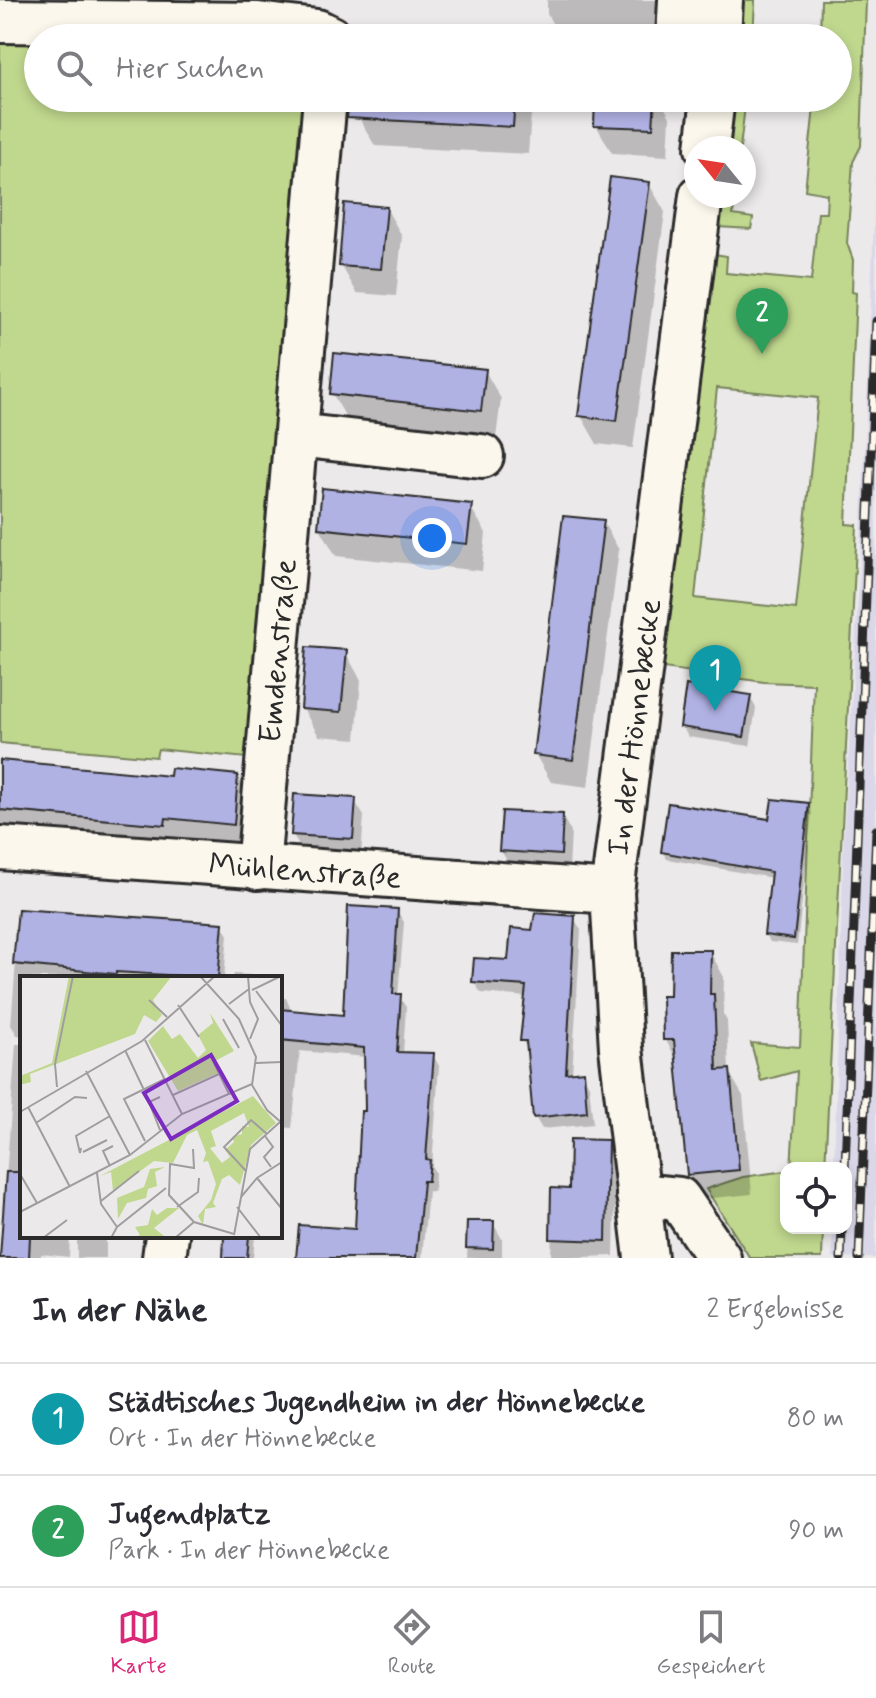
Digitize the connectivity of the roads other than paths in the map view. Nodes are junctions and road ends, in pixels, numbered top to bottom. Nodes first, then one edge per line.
1 (680, 0) edge
2 (721, 0) edge
3 (0, 21) edge
4 (258, 24) edge
5 (679, 24) edge
6 (720, 24) edge
7 (324, 112) edge
8 (711, 112) edge
9 (708, 136) edge
10 (699, 208) edge
11 (296, 435) junction
12 (482, 456) dead end
13 (0, 848) edge
14 (258, 868) junction
15 (612, 892) junction
16 (638, 1195) junction
17 (167, 1238) edge
18 (164, 1258) edge
19 (646, 1258) edge
20 (719, 1258) edge

1 - 5 street
2 - 6 street
3 - 4 street
7 - 11 street, Emdenstraße
8 - 9 street
10 - 15 street, In der Hönnebecke
11 - 12 street
11 - 14 street, Emdenstraße
13 - 14 street, Mühlenstraße
14 - 15 street, Mühlenstraße
15 - 16 street, In der Hönnebecke
16 - 19 street, In der Hönnebecke
16 - 20 street
17 - 18 street

